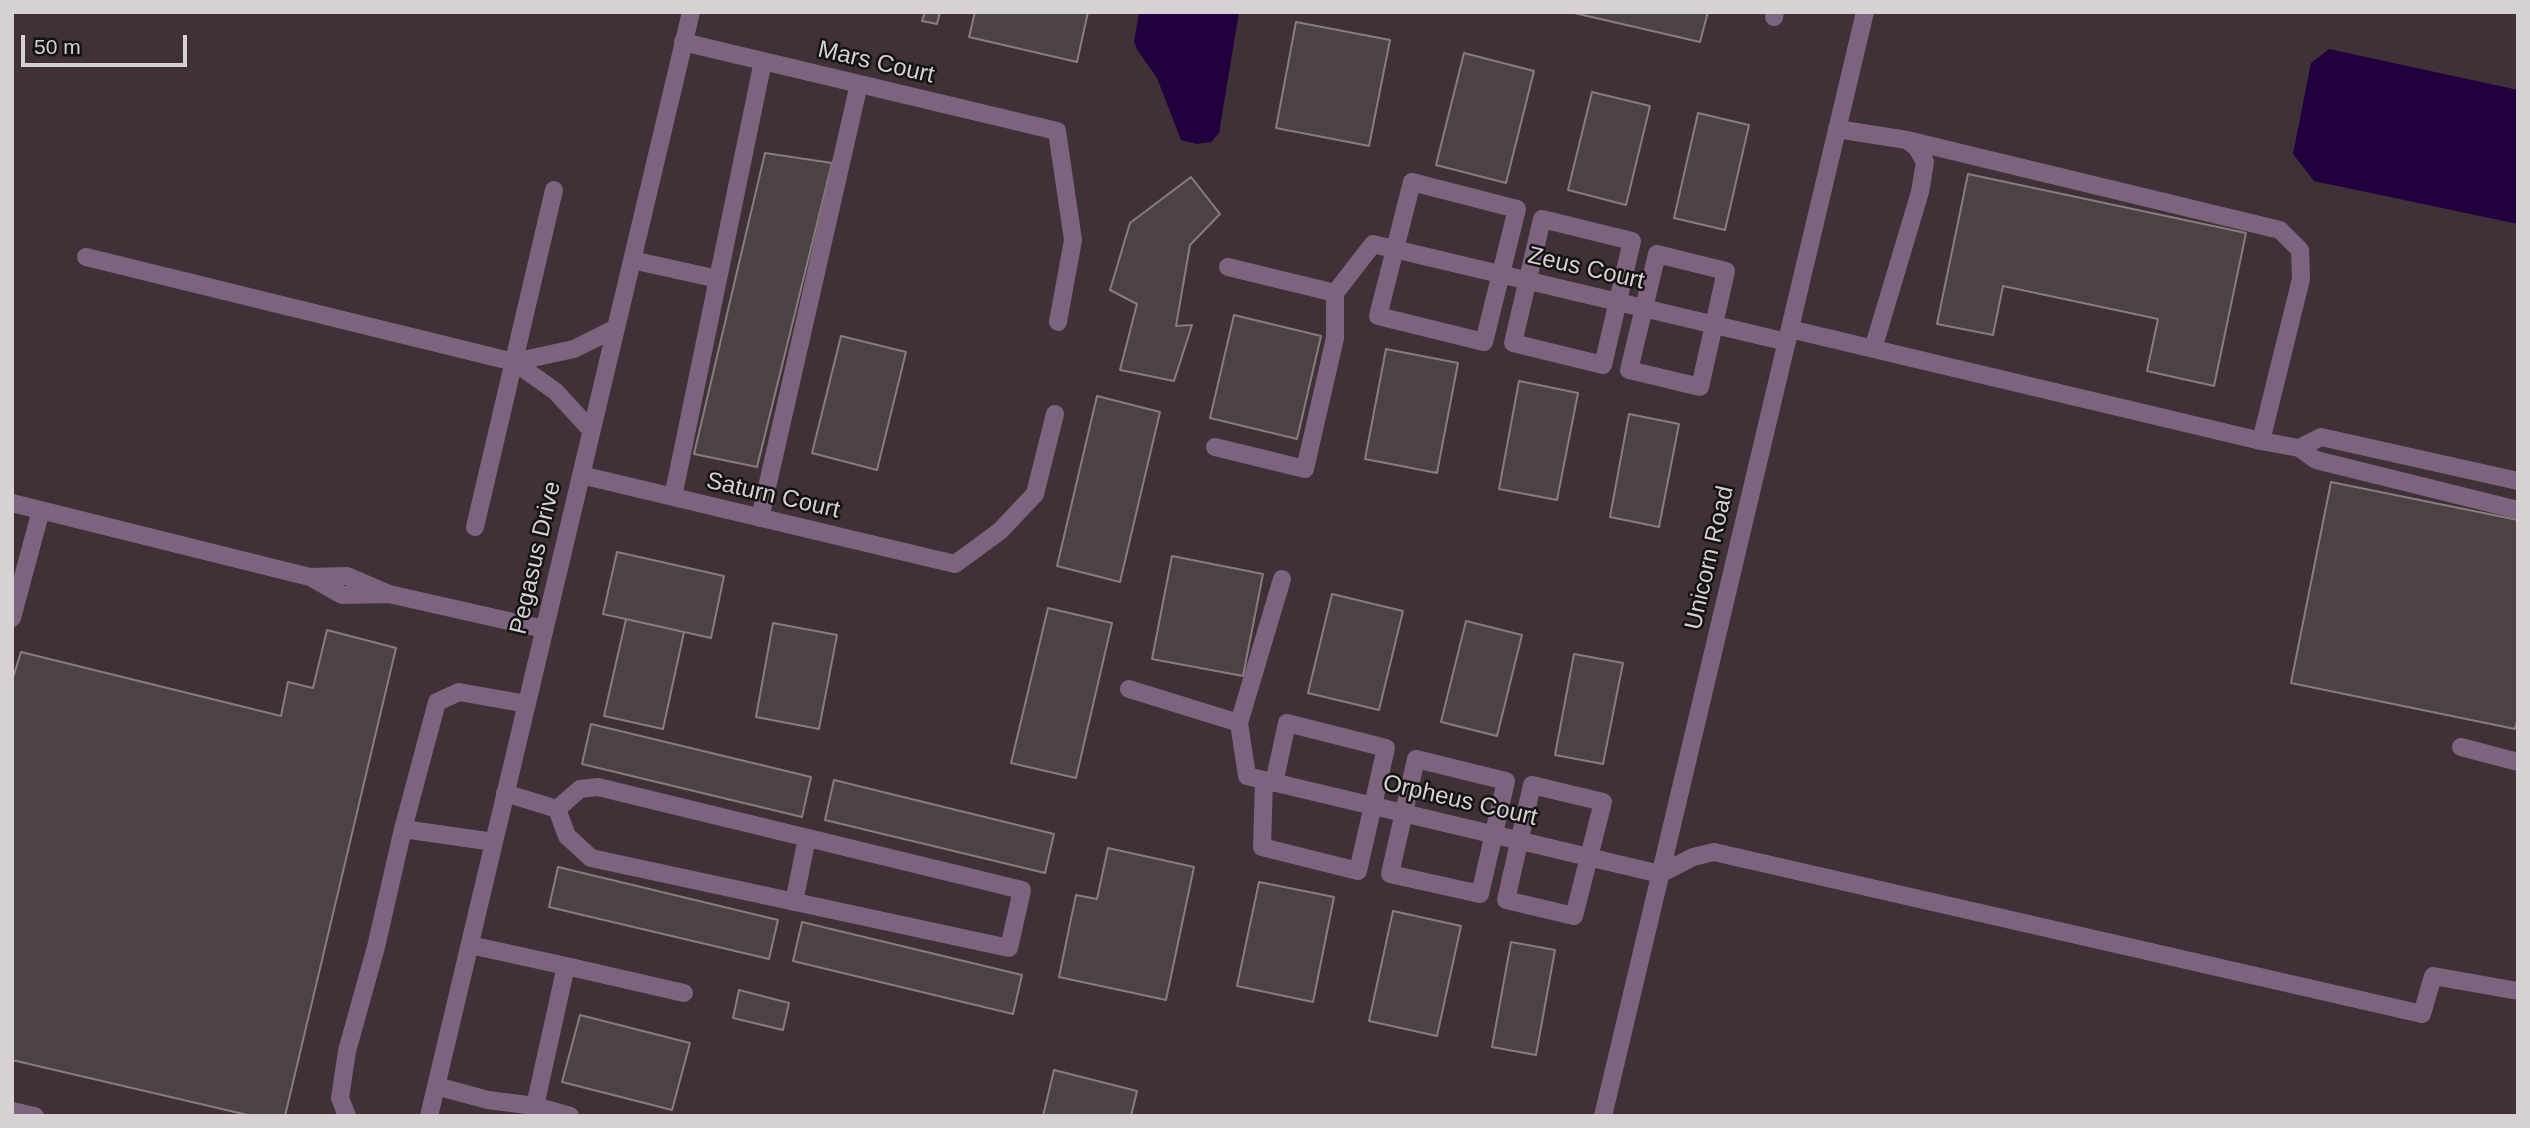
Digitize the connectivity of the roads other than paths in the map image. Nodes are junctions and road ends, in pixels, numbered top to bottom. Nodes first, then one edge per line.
1 (691, 12) edge
2 (1865, 12) edge
3 (684, 42) junction
4 (763, 61) junction
5 (859, 84) junction
6 (1837, 129) junction
7 (1907, 140) junction
8 (554, 190) dead end
9 (1394, 249) junction
10 (86, 257) dead end
11 (632, 260) junction
12 (1228, 267) dead end
13 (1501, 274) junction
14 (718, 279) junction
15 (1526, 280) junction
16 (1335, 293) junction
17 (1618, 302) junction
18 (1644, 308) junction
19 (1058, 322) dead end
20 (1715, 325) junction
21 (616, 328) junction
22 (1788, 336) junction
23 (1872, 349) junction
24 (514, 362) junction
25 (1055, 414) dead end
26 (592, 430) junction
27 (2261, 441) junction
28 (1215, 447) dead end
29 (2299, 448) junction
30 (581, 475) junction
31 (2518, 481) edge
32 (673, 497) junction
33 (12, 503) edge
34 (41, 510) junction
35 (2518, 510) edge
36 (760, 518) junction
37 (475, 527) dead end
38 (1282, 579) dead end
39 (12, 618) edge
40 (544, 629) junction
41 (1129, 689) dead end
42 (527, 704) junction
43 (1239, 723) junction
44 (2461, 747) dead end
45 (2518, 762) edge
46 (1262, 780) junction
47 (505, 793) junction
48 (1372, 806) junction
49 (557, 809) junction
50 (1404, 813) junction
51 (403, 829) junction
52 (1494, 835) junction
53 (807, 838) junction
54 (1519, 840) junction
55 (494, 842) junction
56 (1589, 857) junction
57 (1660, 874) junction
58 (794, 902) junction
59 (470, 945) junction
60 (566, 965) junction
61 (2518, 991) edge
62 (684, 993) dead end
63 (436, 1086) junction
64 (535, 1106) junction
65 (12, 1111) edge
66 (35, 1116) edge
67 (346, 1116) edge
68 (429, 1116) edge
69 (570, 1116) edge
70 (1603, 1116) edge

1 - 3 street, Pegasus Drive
2 - 6 street, Unicorn Road
3 - 4 street, Mars Court
3 - 11 street, Pegasus Drive
4 - 5 street, Mars Court
4 - 14 street
5 - 19 street, Mars Court
5 - 36 street
6 - 7 street
6 - 22 street, Unicorn Road
7 - 23 street
7 - 27 street
8 - 24 street
9 - 13 street, Zeus Court
9 - 13 street
9 - 13 street
9 - 16 street, Zeus Court
10 - 24 street
11 - 14 street
11 - 21 street, Pegasus Drive
12 - 16 street
13 - 15 street, Zeus Court
14 - 32 street
15 - 17 street, Zeus Court
15 - 17 street
15 - 17 street
16 - 28 street
17 - 18 street, Zeus Court
18 - 20 street, Zeus Court
18 - 20 street
18 - 20 street
20 - 22 street, Zeus Court
21 - 24 street
21 - 26 street, Pegasus Drive
22 - 23 street, Zeus Court
22 - 57 street, Unicorn Road
23 - 27 street, Zeus Court
24 - 26 street
24 - 37 street
25 - 36 street, Saturn Court
26 - 30 street, Pegasus Drive
27 - 29 street, Zeus Court
29 - 31 street
29 - 35 street
30 - 32 street, Saturn Court
30 - 40 street, Pegasus Drive
32 - 36 street, Saturn Court
33 - 34 street
34 - 39 street
34 - 40 street
38 - 43 street
40 - 42 street, Pegasus Drive
41 - 43 street
42 - 47 street, Pegasus Drive
42 - 51 street
43 - 46 street
44 - 45 street
46 - 48 street, Orpheus Court
46 - 48 street
46 - 48 street
47 - 49 street
47 - 55 street, Pegasus Drive
48 - 50 street, Orpheus Court
49 - 53 street
49 - 58 street
50 - 52 street, Orpheus Court
50 - 52 street
50 - 52 street
51 - 55 street
51 - 67 street
52 - 54 street, Orpheus Court
53 - 58 street
53 - 58 street
54 - 56 street, Orpheus Court
54 - 56 street
54 - 56 street
55 - 59 street, Pegasus Drive
56 - 57 street, Orpheus Court
57 - 61 street
57 - 70 street, Unicorn Road
59 - 60 street
59 - 63 street, Pegasus Drive
60 - 62 street
60 - 64 street
63 - 64 street
63 - 68 street, Pegasus Drive
64 - 69 street
65 - 66 street

